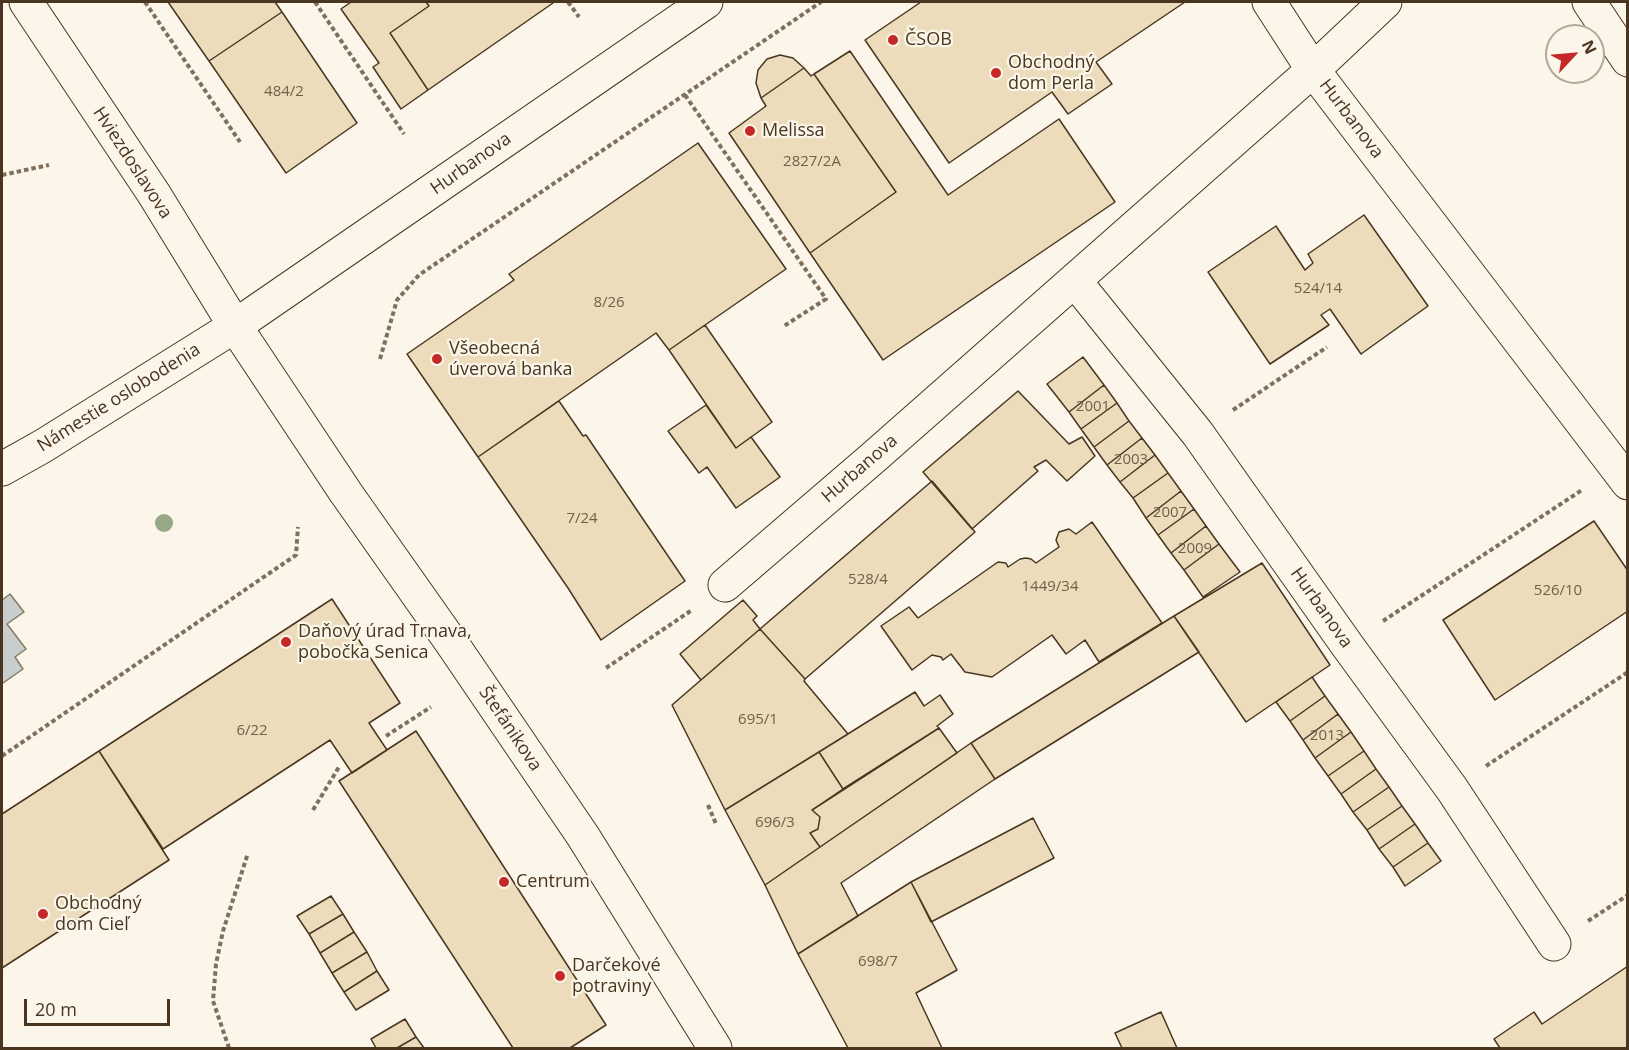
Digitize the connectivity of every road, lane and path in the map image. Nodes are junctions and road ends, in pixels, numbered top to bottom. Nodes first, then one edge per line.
1 (26, 2) edge
2 (145, 2) edge
3 (315, 2) edge
4 (568, 2) edge
5 (706, 2) edge
6 (821, 2) edge
7 (1269, 2) edge
8 (1386, 2) edge
9 (1589, 2) edge
10 (579, 17) dead end
11 (1628, 60) edge
12 (1313, 70) junction
13 (685, 95) junction
14 (404, 134) dead end
15 (240, 142) dead end
16 (49, 165) dead end
17 (2, 175) edge
18 (1075, 281) junction
19 (784, 326) dead end
20 (235, 327) junction
21 (1327, 347) dead end
22 (380, 359) dead end
23 (1198, 434) junction
24 (2, 469) edge
25 (1622, 475) edge
26 (298, 527) dead end
27 (725, 585) dead end
28 (683, 617) dead end
29 (1347, 645) junction
30 (606, 668) dead end
31 (1628, 672) edge
32 (431, 707) dead end
33 (386, 736) dead end
34 (2, 756) edge
35 (339, 767) dead end
36 (1452, 789) junction
37 (708, 805) dead end
38 (313, 810) dead end
39 (716, 824) dead end
40 (248, 853) dead end
41 (1554, 944) dead end
42 (229, 1048) edge
43 (715, 1048) edge

1 - 20 street, Hviezdoslavova
2 - 15 path
3 - 14 path
4 - 10 path
5 - 20 street, Hurbanova
6 - 13 path
7 - 12 street, Hurbanova
8 - 12 street, Hurbanova
9 - 11 street
12 - 18 street, Hurbanova
12 - 25 street, Hurbanova
13 - 19 path
13 - 22 path
16 - 17 path
18 - 23 street, Hurbanova
18 - 27 street, Hurbanova
20 - 24 street, Námestie oslobodenia
20 - 43 street, Štefánikova
21 - 23 path
23 - 29 street, Hurbanova
25 - 29 path
26 - 34 path
28 - 30 path
29 - 36 street, Hurbanova
31 - 36 path
32 - 33 path
35 - 38 path
36 - 41 street, Hurbanova
37 - 39 path
40 - 42 path

